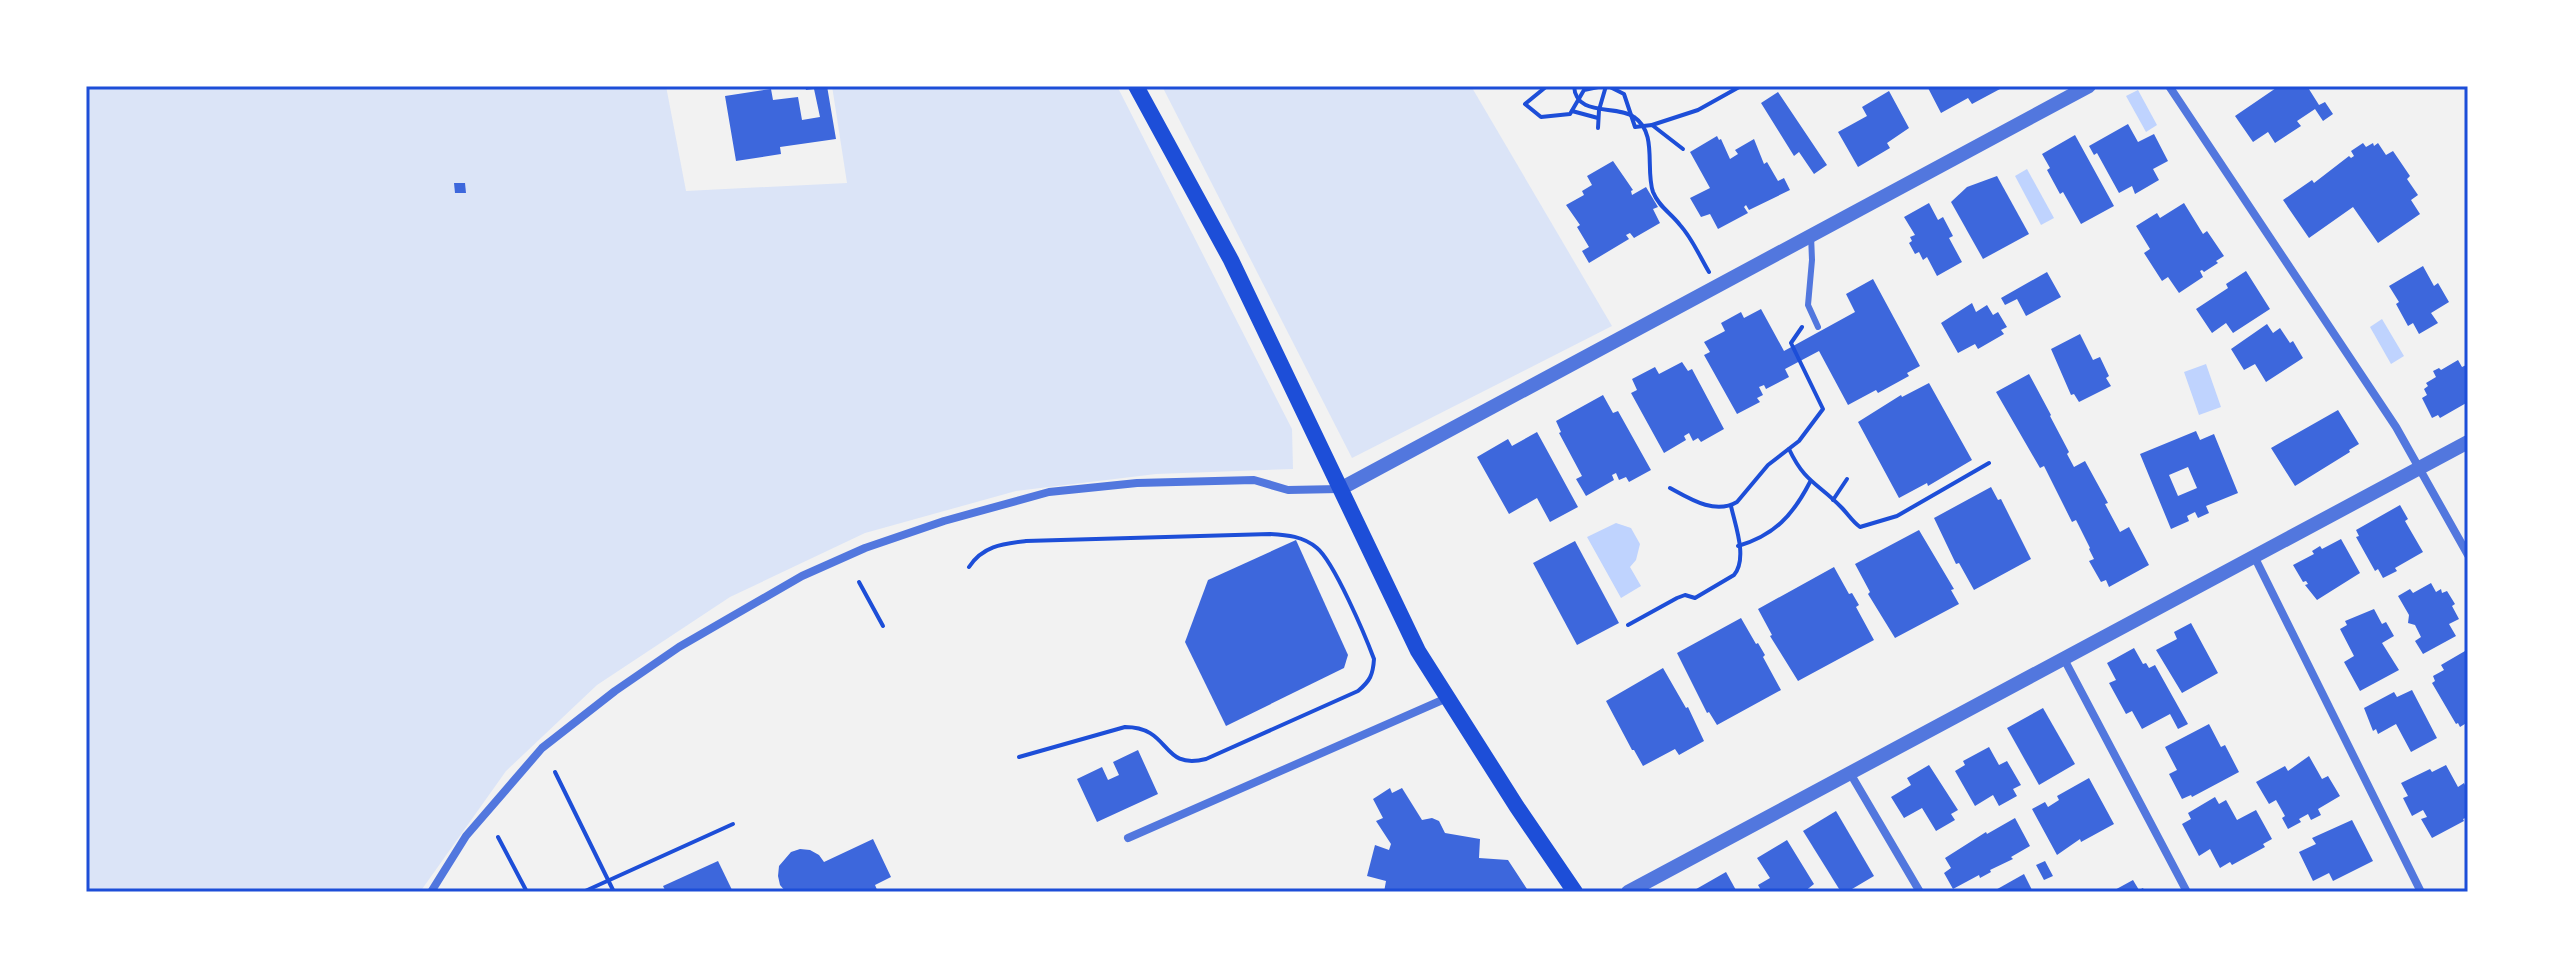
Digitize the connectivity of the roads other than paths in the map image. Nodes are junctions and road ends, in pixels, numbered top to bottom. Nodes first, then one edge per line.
1 (1136, 86) edge
2 (2089, 86) edge
3 (2169, 86) edge
4 (1811, 235) junction
5 (1818, 327) dead end
6 (2468, 442) edge
7 (2421, 467) junction
8 (1340, 489) junction
9 (2468, 555) edge
10 (2254, 556) junction
11 (2064, 659) junction
12 (1447, 698) junction
13 (1850, 773) junction
14 (1128, 838) dead end
15 (431, 892) edge
16 (1575, 892) edge
17 (1628, 892) edge
18 (1920, 892) edge
19 (2187, 892) edge
20 (2421, 892) edge

1 - 8 main road
2 - 4 street
3 - 7 street
4 - 5 lane
4 - 8 street
6 - 7 street
7 - 9 street
7 - 10 street
8 - 12 main road
8 - 15 street
10 - 11 street
10 - 20 street
11 - 13 street
11 - 19 street
12 - 14 street
12 - 16 main road
13 - 17 street
13 - 18 street

